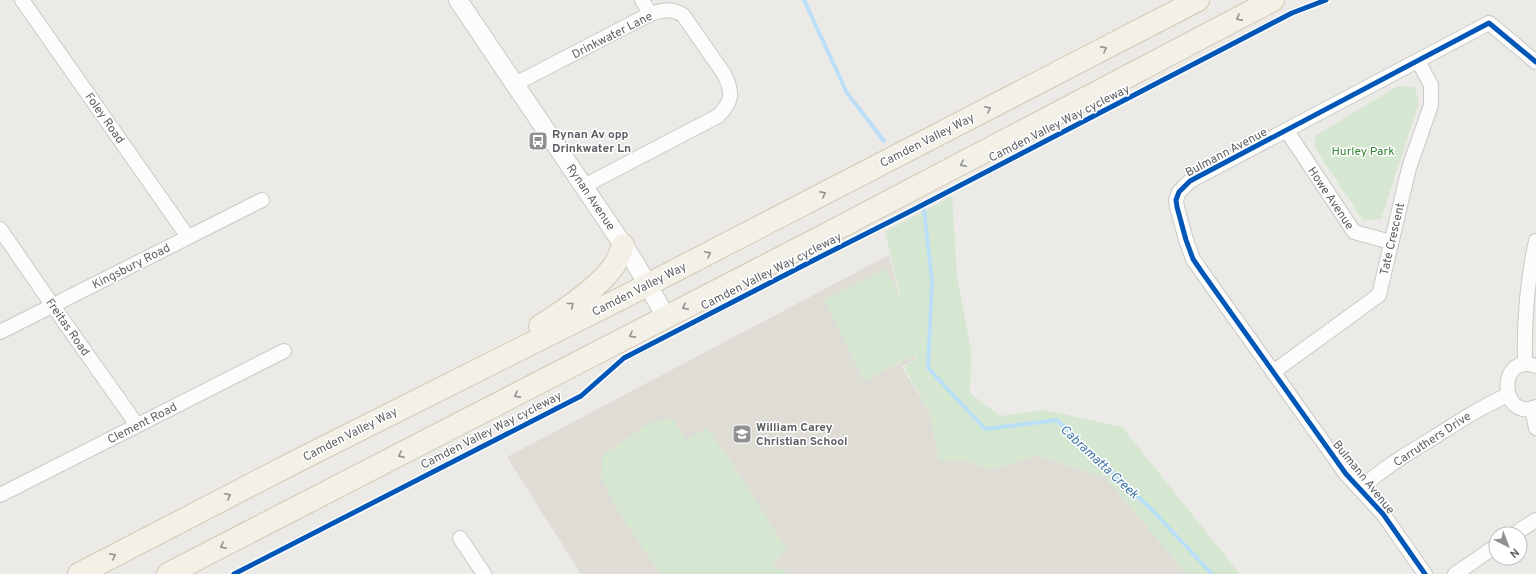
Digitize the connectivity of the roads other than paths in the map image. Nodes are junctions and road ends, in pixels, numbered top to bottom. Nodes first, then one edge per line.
1 (22, 0) edge
2 (458, 0) edge
3 (642, 0) edge
4 (1198, 0) edge
5 (1273, 0) edge
6 (650, 14) junction
7 (1418, 61) junction
8 (1536, 62) edge
9 (515, 84) junction
10 (1287, 131) junction
11 (584, 186) junction
12 (262, 200) dead end
13 (0, 229) edge
14 (188, 237) junction
15 (1536, 241) edge
16 (1391, 242) junction
17 (623, 245) junction
18 (648, 285) junction
19 (53, 306) junction
20 (666, 317) junction
21 (0, 332) edge
22 (284, 351) dead end
23 (1530, 365) edge
24 (1273, 372) junction
25 (1508, 395) junction
26 (1534, 408) edge
27 (395, 412) junction
28 (137, 425) junction
29 (1536, 428) edge
30 (1360, 489) junction
31 (0, 495) edge
32 (1536, 520) edge
33 (1527, 526) edge
34 (460, 538) dead end
35 (1488, 551) edge
36 (78, 574) edge
37 (168, 574) edge
38 (484, 574) edge
39 (1425, 574) edge
40 (1455, 574) edge

1 - 14 street, Foley Road
2 - 9 street, Rynan Avenue
3 - 6 street
18 -> 4 main road, Camden Valley Way
5 -> 20 main road
6 - 9 street, Drinkwater Lane
6 - 11 street, Drinkwater Lane
7 - 8 street, Bulmann Avenue
7 - 10 street, Bulmann Avenue
7 - 16 street, Tate Crescent
9 - 11 street, Rynan Avenue
10 - 16 street, Howe Avenue
10 - 24 street, Bulmann Avenue
11 - 17 street, Rynan Avenue
12 - 14 street, Kingsbury Road
13 - 19 street, Freitas Road
14 - 19 street, Kingsbury Road
15 - 23 street
16 - 24 street, Tate Crescent
17 - 18 street, Rynan Avenue
27 -> 17 main road
18 - 20 street, Rynan Avenue
18 - 27 main road, Camden Valley Way
19 - 21 street, Kingsbury Road
19 - 28 street, Freitas Road
20 -> 37 main road
22 - 28 street, Clement Road
23 - 25 street
24 - 30 street, Bulmann Avenue
25 - 26 street
25 - 30 street, Carruthers Drive
26 - 29 street
36 -> 27 main road, Camden Valley Way
28 - 31 street, Clement Road
30 - 39 street, Bulmann Avenue
32 - 33 street
34 - 38 street
35 - 40 street

